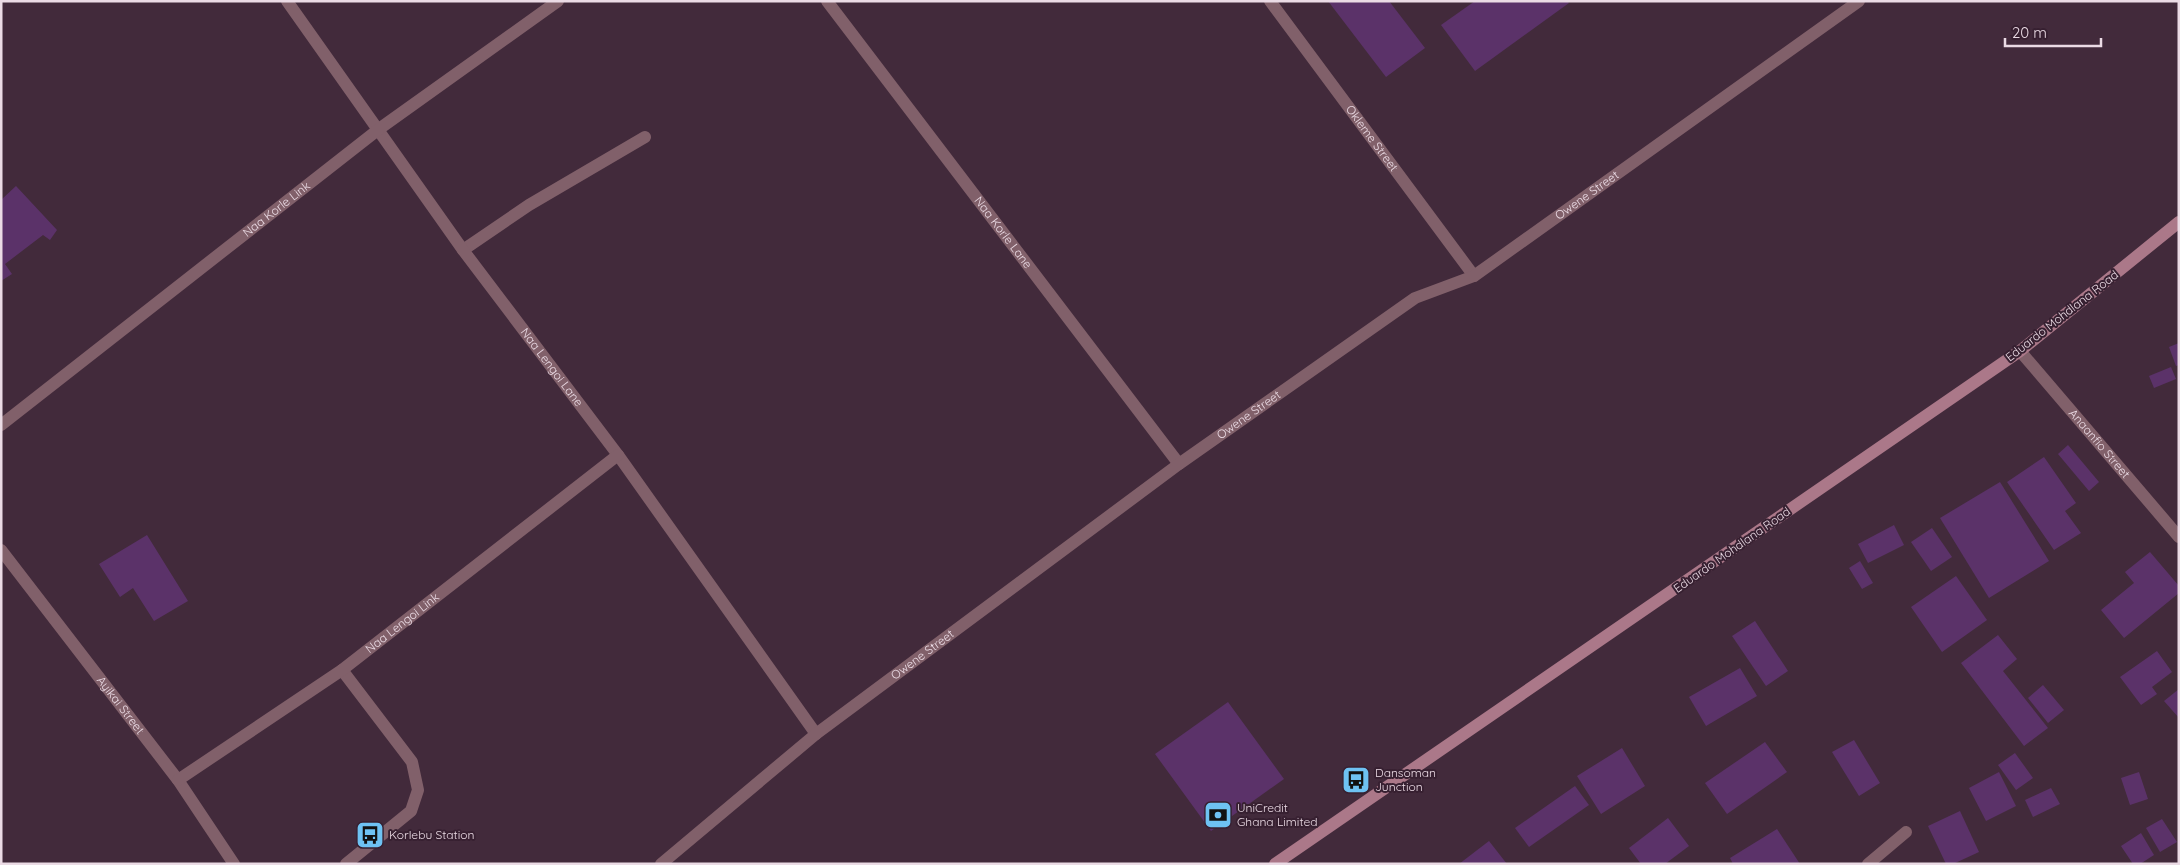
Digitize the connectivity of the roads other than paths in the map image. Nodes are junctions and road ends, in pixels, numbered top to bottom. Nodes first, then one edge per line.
1 (287, 1) edge
2 (558, 1) edge
3 (827, 1) edge
4 (1270, 1) edge
5 (1859, 1) edge
6 (379, 129) junction
7 (645, 137) dead end
8 (2179, 222) edge
9 (463, 250) junction
10 (1474, 276) junction
11 (2020, 351) junction
12 (1, 424) edge
13 (618, 455) junction
14 (1179, 464) junction
15 (2179, 537) edge
16 (1, 550) edge
17 (342, 670) junction
18 (816, 734) junction
19 (178, 780) junction
20 (1906, 832) dead end
21 (234, 864) edge
22 (346, 864) edge
23 (661, 864) edge
24 (1275, 864) edge
25 (1868, 864) edge

1 - 6 street, Naa Lengoi Lane
2 - 6 street, Naa Korle Link
3 - 14 street, Naa Korle Lane
4 - 10 street, Okleme Street
5 - 10 street, Owene Street
6 - 9 street, Naa Lengoi Lane
6 - 12 street, Naa Korle Link
7 - 9 street
8 - 11 main road, Eduardo Mohdlana Road
9 - 13 street, Naa Lengoi Lane
10 - 14 street, Owene Street
11 - 15 street, Anaanfio Street
11 - 24 main road, Eduardo Mohdlana Road
13 - 17 street, Naa Lengoi Link
13 - 18 street, Naa Lengoi Lane
14 - 18 street, Owene Street
16 - 19 street, Ayikai Street
17 - 19 street, Naa Lengoi Link
17 - 22 street
18 - 23 street, Owene Street
19 - 21 street, Ayikai Street
20 - 25 street

